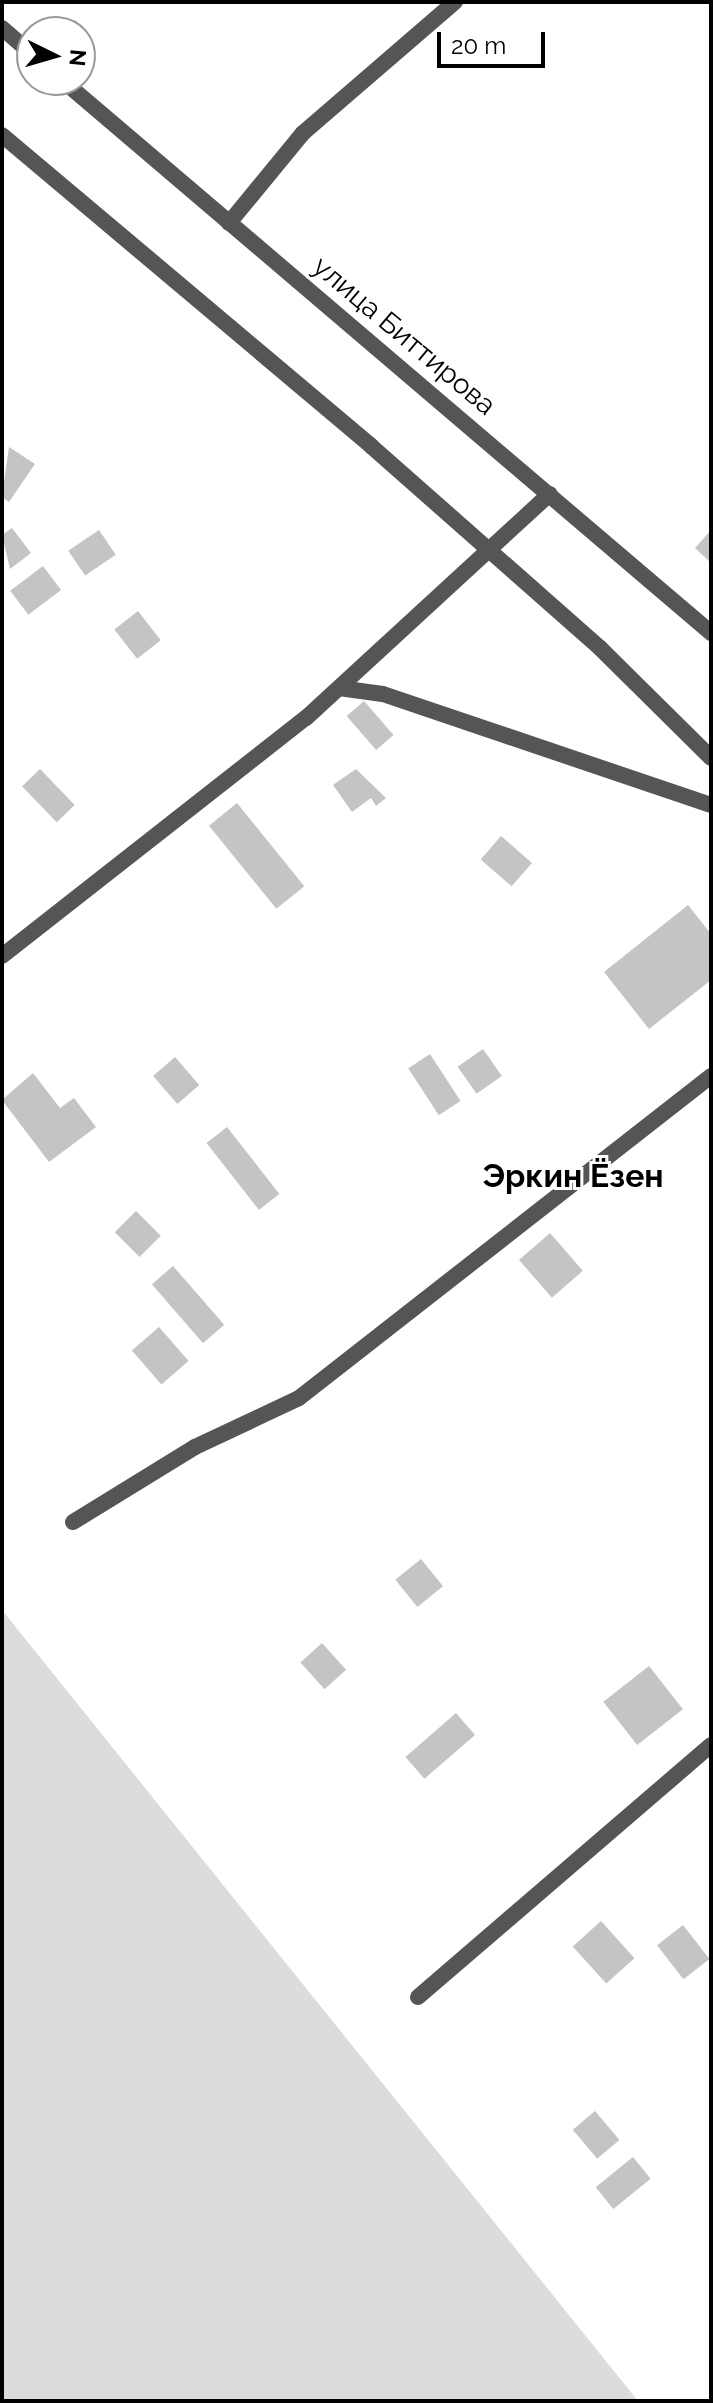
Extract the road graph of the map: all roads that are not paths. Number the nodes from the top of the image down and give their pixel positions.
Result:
1 (455, 2) edge
2 (81, 96) edge
3 (2, 135) edge
4 (229, 223) junction
5 (550, 494) junction
6 (487, 549) junction
7 (711, 633) edge
8 (339, 688) junction
9 (711, 758) edge
10 (711, 805) edge
11 (2, 956) edge
12 (711, 1076) edge
13 (73, 1522) dead end
14 (711, 1745) edge
15 (418, 1997) dead end

1 - 4 street
2 - 4 street, улица Биттирова
3 - 6 street
4 - 5 street, улица Биттирова
5 - 6 street
5 - 7 street, улица Биттирова
6 - 8 street
6 - 9 street
8 - 10 street
8 - 11 street
12 - 13 street
14 - 15 street

